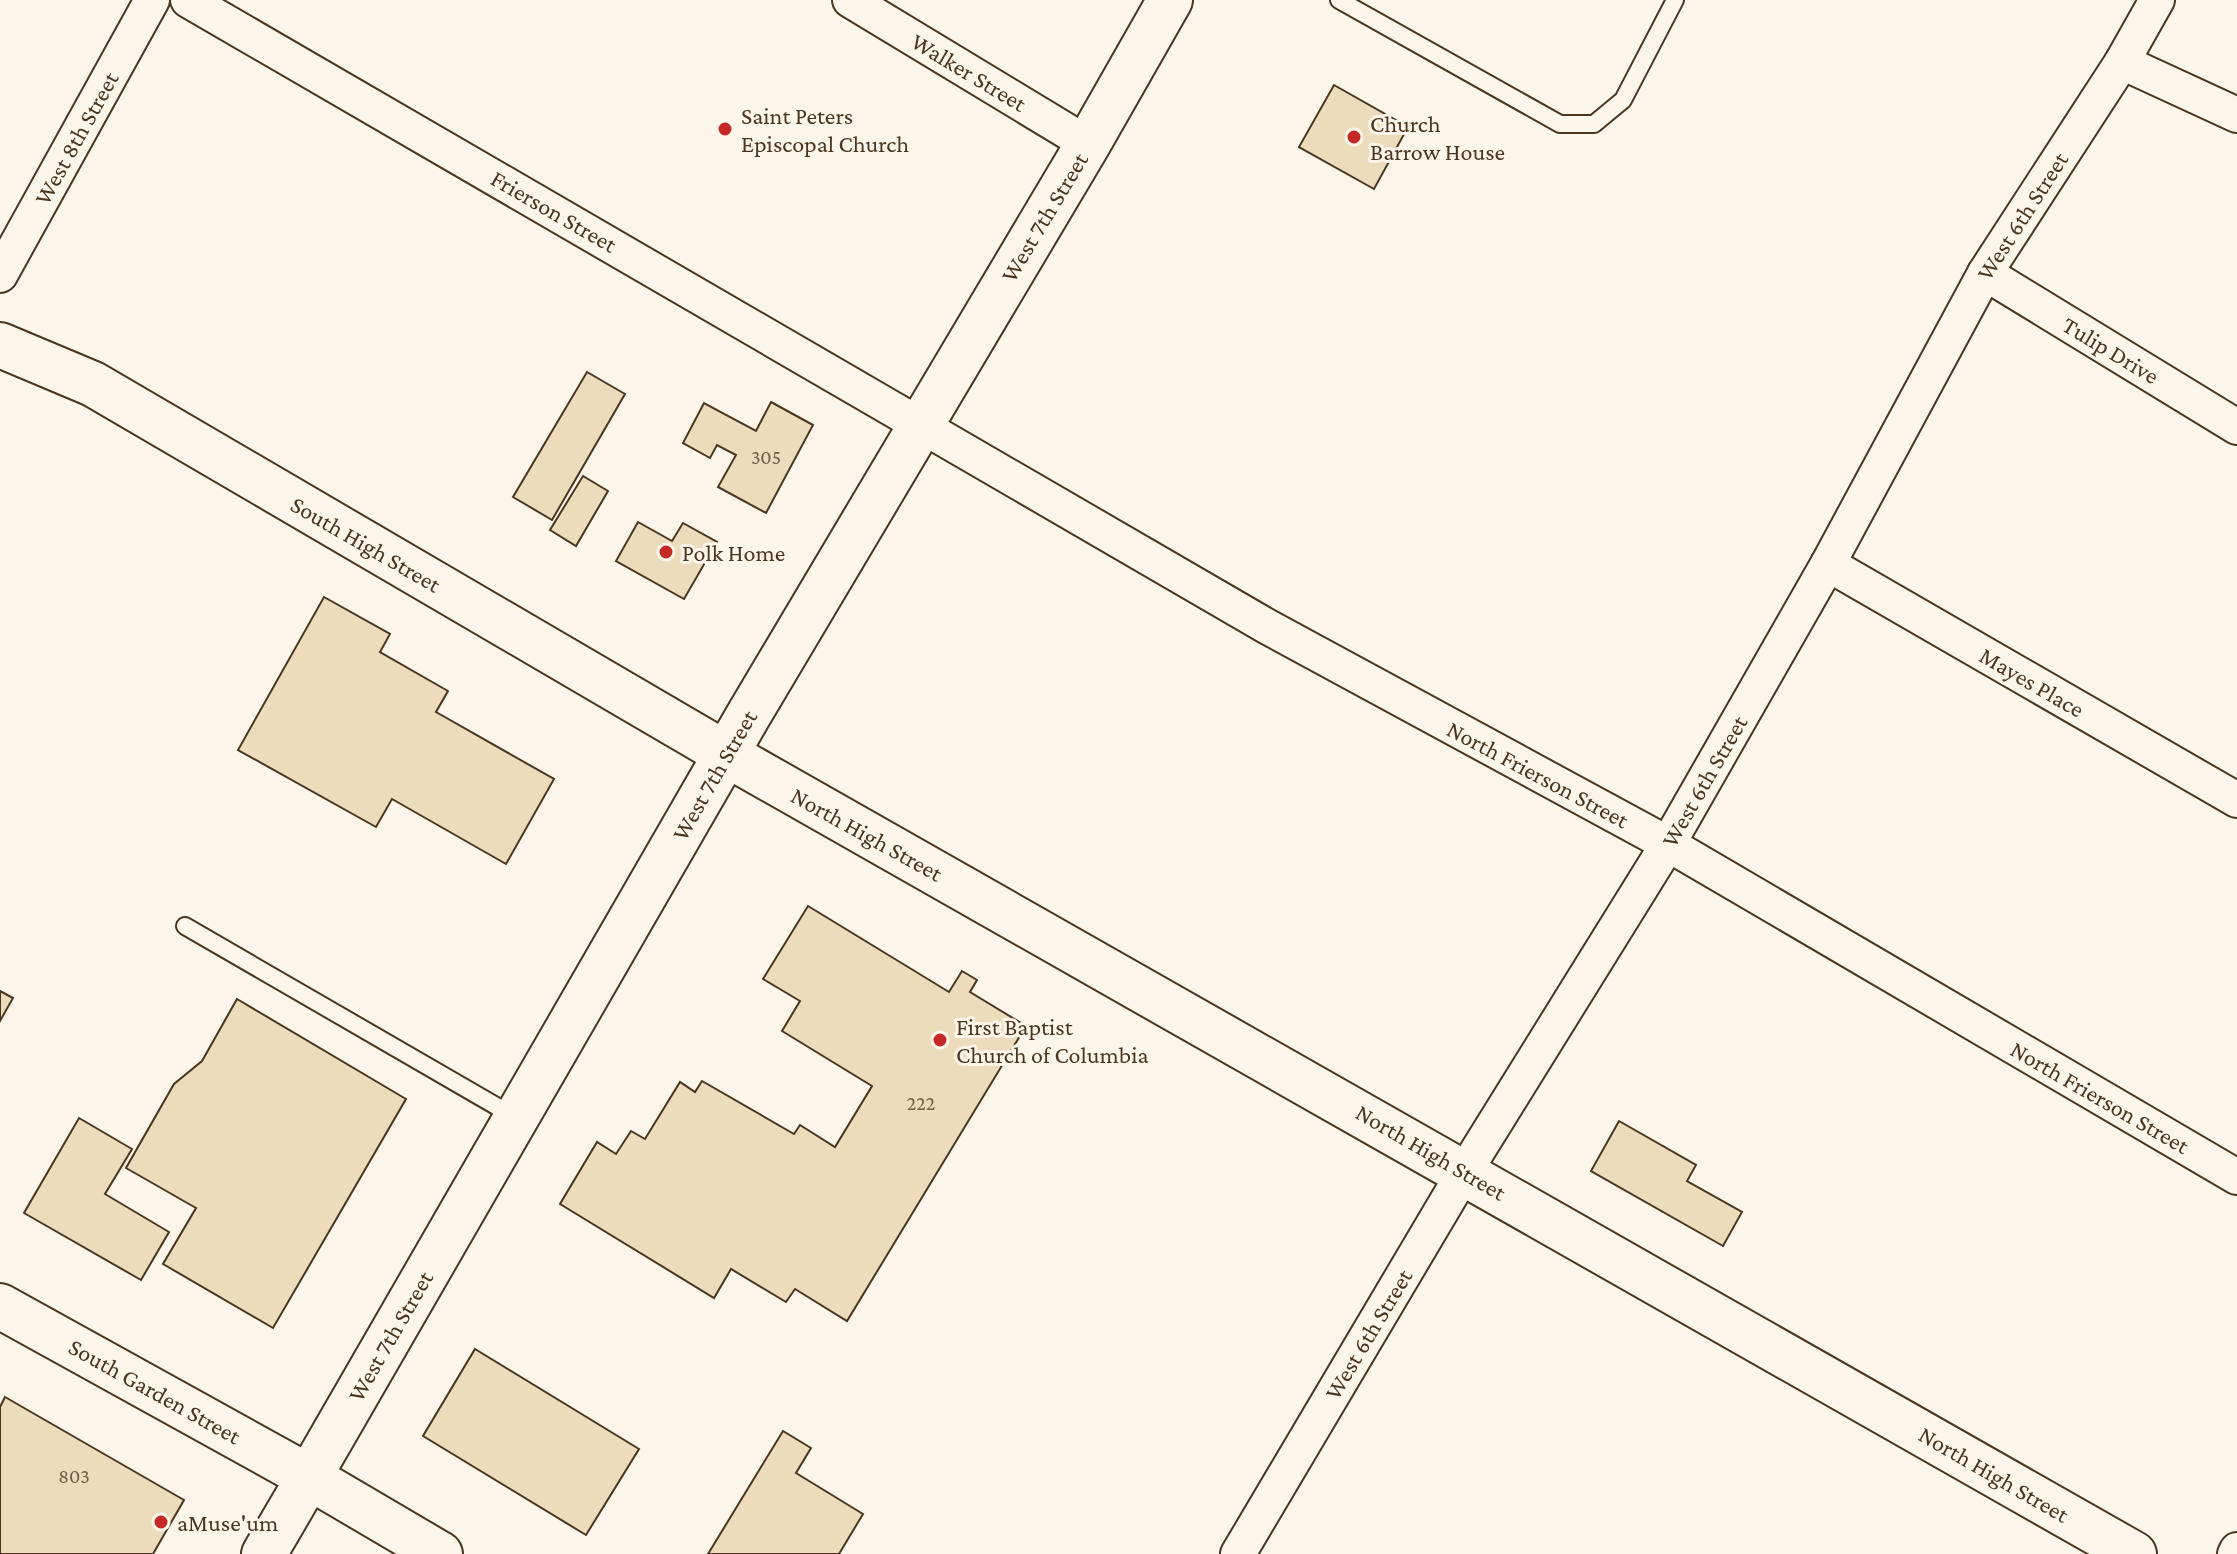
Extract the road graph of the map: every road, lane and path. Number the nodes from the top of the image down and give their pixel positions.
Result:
1 (152, 0) edge
2 (188, 0) edge
3 (850, 0) edge
4 (1170, 0) edge
5 (1339, 0) edge
6 (1675, 0) edge
7 (2157, 0) edge
8 (2122, 62) junction
9 (2237, 115) edge
10 (1088, 144) junction
11 (1985, 273) junction
12 (0, 275) edge
13 (0, 345) edge
14 (920, 422) junction
15 (2237, 427) edge
16 (1828, 564) junction
17 (726, 754) junction
18 (2237, 800) edge
19 (1668, 844) junction
20 (185, 926) dead end
21 (517, 1118) junction
22 (1465, 1171) junction
23 (2237, 1177) edge
24 (0, 1306) edge
25 (309, 1477) junction
26 (264, 1554) edge
27 (440, 1554) edge
28 (1238, 1554) edge
29 (2134, 1554) edge

1 - 12 street, West 8th Street
2 - 14 street, Frierson Street
3 - 10 street, Walker Street
4 - 10 street, West 7th Street
5 - 6 lane
7 - 8 street, West 6th Street
8 - 9 street
8 - 11 street, West 6th Street
10 - 14 street, West 7th Street
11 - 15 street, Tulip Drive
11 - 16 street, West 6th Street
13 - 17 street, South High Street
14 - 17 street, West 7th Street
14 - 19 street, North Frierson Street
16 - 18 street, Mayes Place
16 - 19 street, West 6th Street
17 - 21 street, West 7th Street
17 - 22 street, North High Street
19 - 22 street, West 6th Street
19 - 23 street, North Frierson Street
20 - 21 lane
21 - 25 street, West 7th Street
22 - 28 street, West 6th Street
22 - 29 street, North High Street
24 - 25 street, South Garden Street
25 - 26 street, West 7th Street
25 - 27 street, South Garden Street

